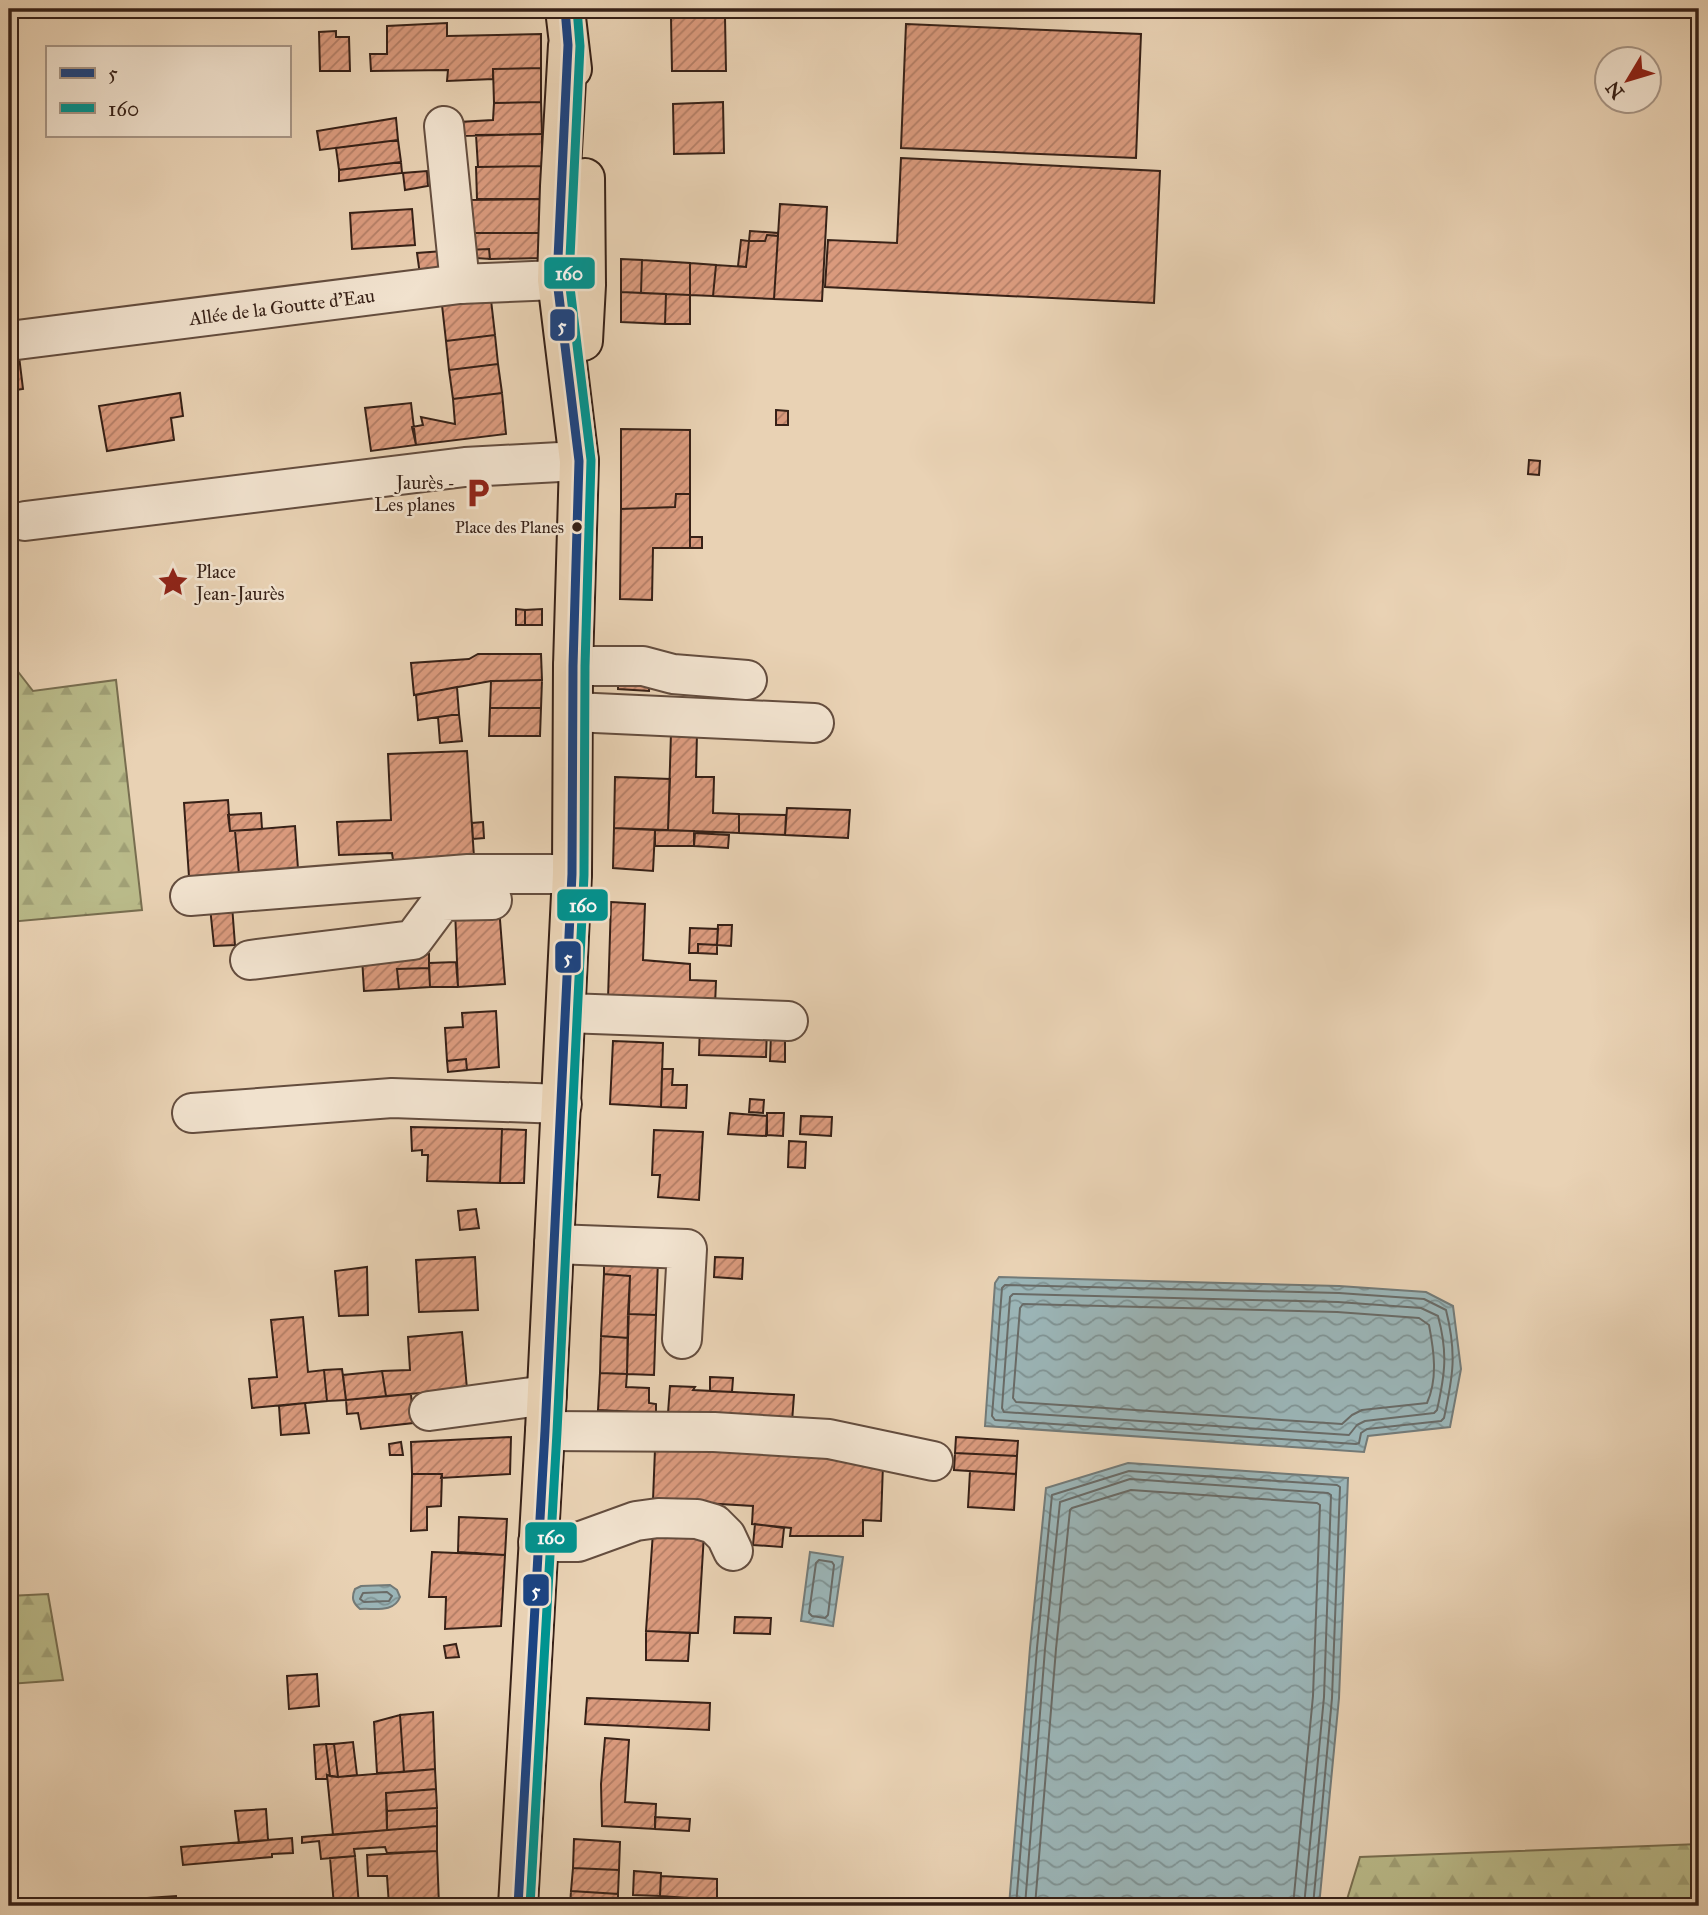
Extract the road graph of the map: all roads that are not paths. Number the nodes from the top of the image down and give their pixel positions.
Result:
1 (567, 27) edge
2 (444, 126) dead end
3 (557, 280) junction
4 (460, 284) junction
5 (9, 341) edge
6 (578, 448) junction
7 (25, 521) dead end
8 (573, 666) junction
9 (747, 680) dead end
10 (573, 712) junction
11 (814, 723) dead end
12 (571, 886) junction
13 (190, 895) dead end
14 (250, 960) dead end
15 (566, 1013) junction
16 (788, 1021) dead end
17 (562, 1104) junction
18 (192, 1113) dead end
19 (554, 1244) junction
20 (682, 1339) dead end
21 (429, 1411) dead end
22 (546, 1413) junction
23 (933, 1461) dead end
24 (538, 1542) junction
25 (733, 1551) dead end
26 (518, 1906) edge

1 - 3 main road
1 - 6 main road
2 - 4 street
3 - 4 street, Allée de la Goutte d'Eau
3 - 6 main road
4 - 5 street, Allée de la Goutte d'Eau
6 - 7 street
6 - 8 main road
8 - 9 street
8 - 10 main road
10 - 11 street
10 - 12 main road
12 - 13 street
12 - 14 street
12 - 15 main road
15 - 16 street
15 - 17 main road
17 - 18 street
17 - 19 main road
19 - 20 street
19 - 22 main road
21 - 22 street
22 - 23 street
22 - 24 main road
24 - 25 street
24 - 26 main road

